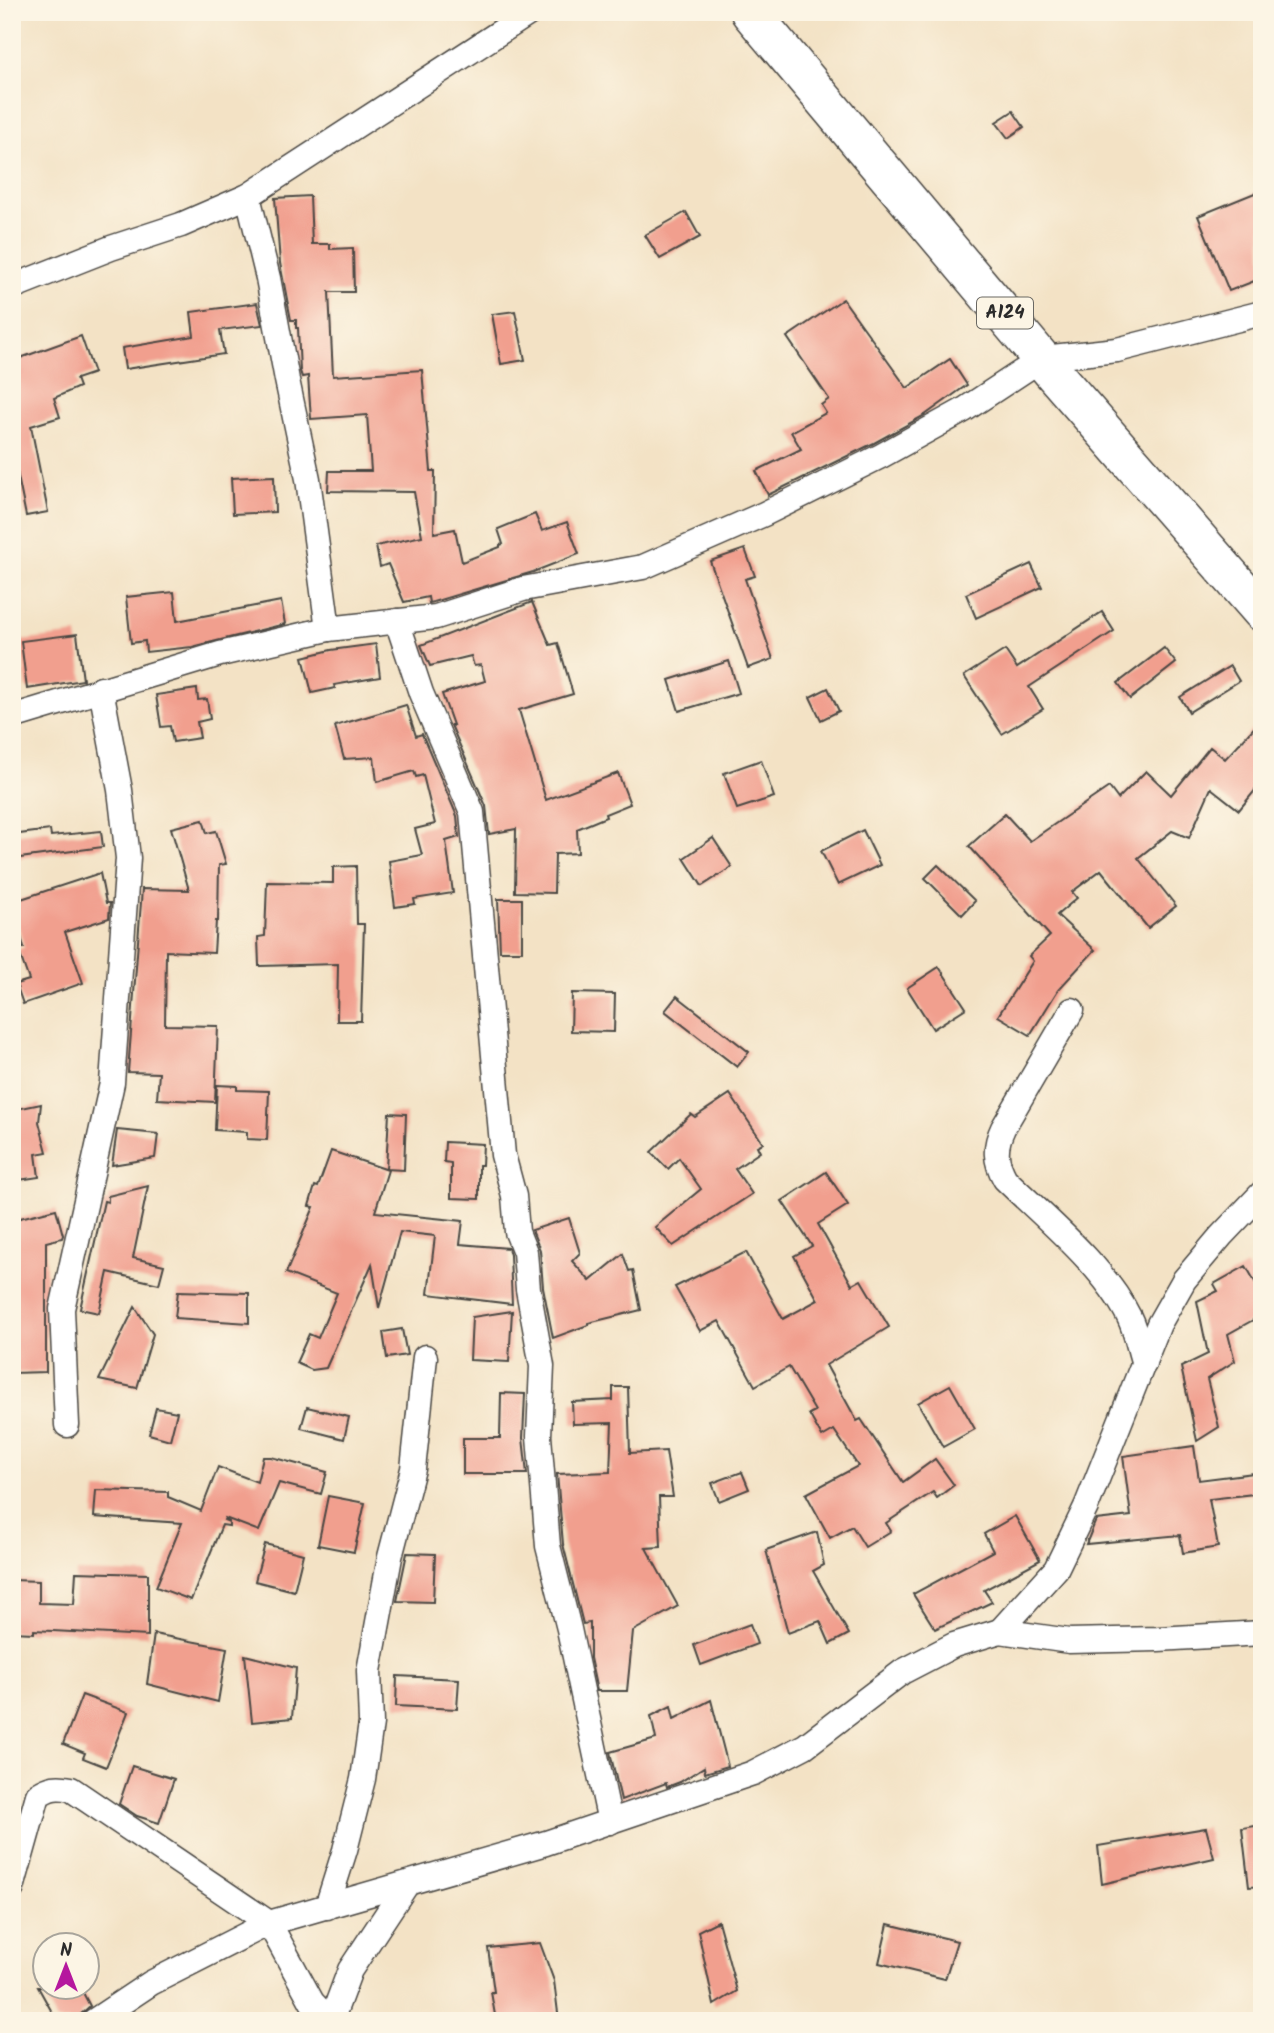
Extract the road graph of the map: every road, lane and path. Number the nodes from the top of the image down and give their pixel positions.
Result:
1 (531, 12) edge
2 (750, 12) edge
3 (248, 196) junction
4 (12, 287) edge
5 (1262, 313) edge
6 (1043, 358) junction
7 (1262, 612) edge
8 (397, 621) junction
9 (328, 629) junction
10 (101, 689) junction
11 (12, 717) edge
12 (1072, 1010) dead end
13 (1262, 1193) edge
14 (425, 1357) dead end
15 (1144, 1364) junction
16 (67, 1425) dead end
17 (1000, 1631) junction
18 (1262, 1633) edge
19 (610, 1822) junction
20 (407, 1885) junction
21 (12, 1888) edge
22 (327, 1907) junction
23 (269, 1923) junction
24 (94, 2021) edge
25 (331, 2021) edge

1 - 3 street
2 - 6 highway, A124
3 - 4 street
3 - 9 street
5 - 6 street
6 - 7 highway, A124
6 - 8 street
8 - 9 street
8 - 19 street
9 - 10 street
10 - 11 street
10 - 16 street
12 - 15 street
13 - 15 street
14 - 22 street
15 - 17 street
17 - 18 street
17 - 19 street
19 - 20 street
20 - 22 street
20 - 25 street
21 - 23 street
22 - 23 street
23 - 24 street
23 - 25 street

